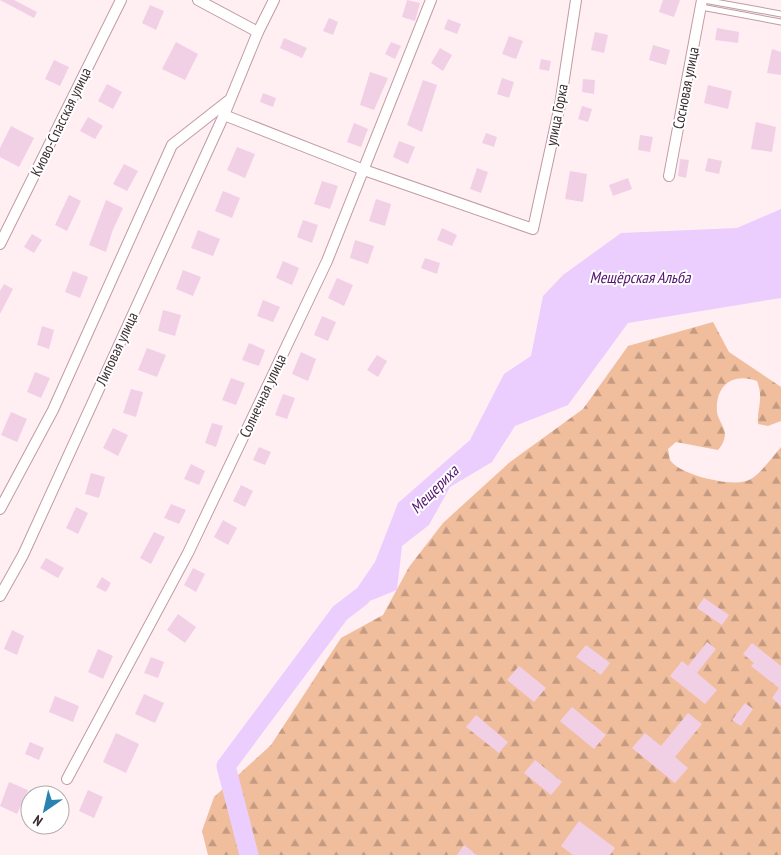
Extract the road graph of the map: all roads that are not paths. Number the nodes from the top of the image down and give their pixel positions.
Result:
1 (121, 0) edge
2 (198, 0) edge
3 (274, 0) edge
4 (431, 0) edge
5 (576, 0) edge
6 (702, 2) edge
7 (781, 14) edge
8 (781, 22) edge
9 (258, 32) junction
10 (228, 100) junction
11 (224, 115) junction
12 (364, 170) junction
13 (669, 176) dead end
14 (0, 244) edge
15 (0, 509) edge
16 (0, 596) edge
17 (67, 779) dead end

1 - 14 street, Киово-Спасская улица
2 - 9 street
3 - 9 street, Липовая улица
4 - 12 street, Солнечная улица
5 - 12 street, улица Горка
6 - 7 lane
6 - 8 lane
6 - 13 street, Сосновая улица
9 - 10 street, Липовая улица
10 - 11 street, Липовая улица
10 - 15 street
11 - 12 street
11 - 16 street, Липовая улица
12 - 17 street, Солнечная улица

